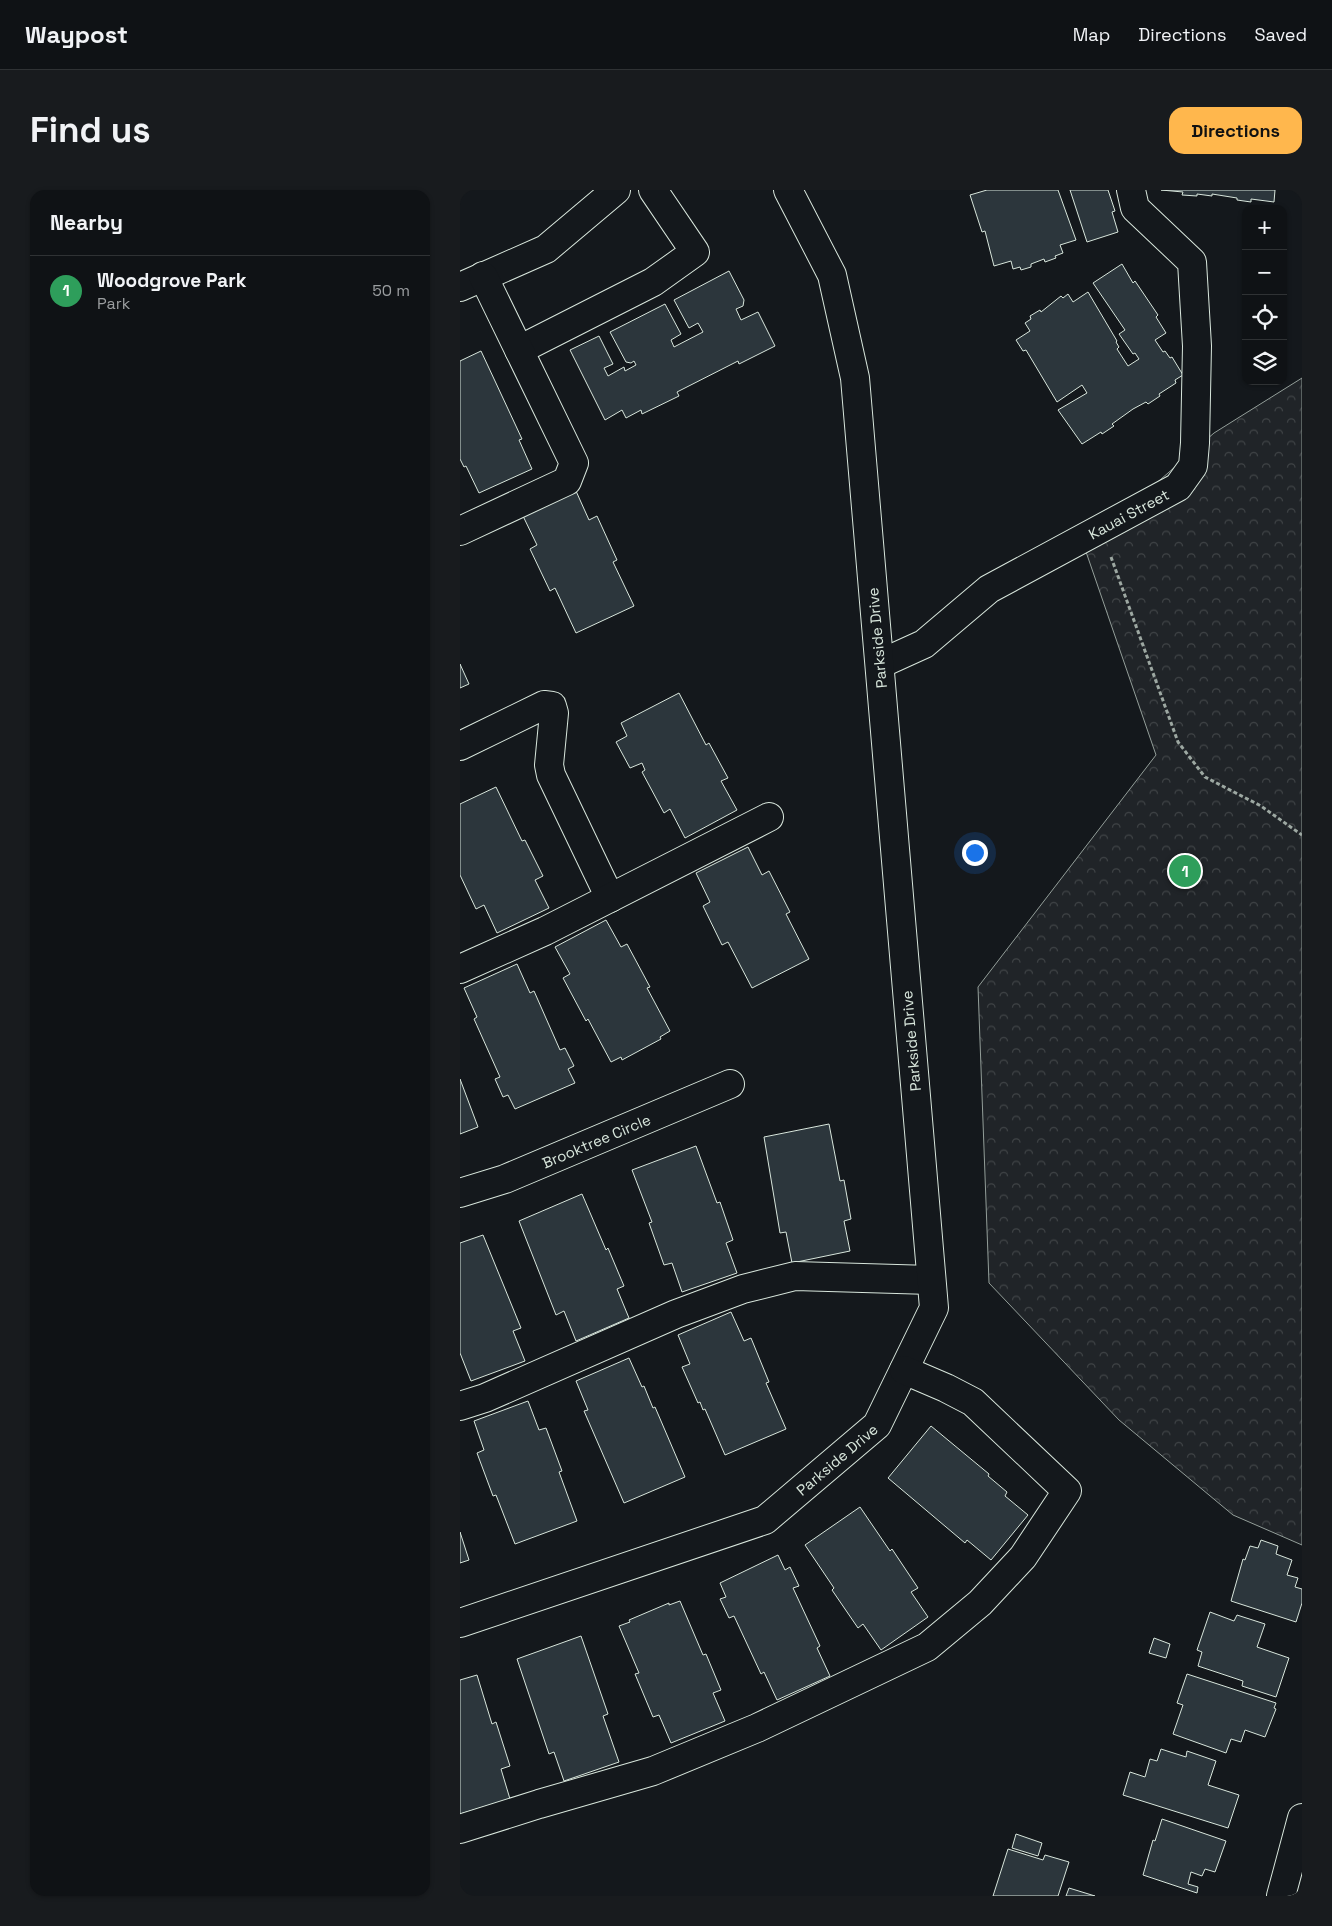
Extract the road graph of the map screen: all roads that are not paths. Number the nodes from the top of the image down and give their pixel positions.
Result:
1 (616, 190) edge
2 (653, 190) edge
3 (788, 190) edge
4 (1131, 190) edge
5 (471, 282) edge
6 (519, 350) junction
7 (460, 532) edge
8 (880, 664) junction
9 (460, 746) edge
10 (769, 816) dead end
11 (610, 898) junction
12 (460, 969) edge
13 (730, 1084) dead end
14 (460, 1193) edge
15 (931, 1280) junction
16 (904, 1370) junction
17 (460, 1406) edge
18 (460, 1623) edge
19 (1302, 1818) edge
20 (460, 1829) edge
21 (1281, 1896) edge

1 - 5 street
2 - 6 street
3 - 8 street, Parkside Drive
4 - 8 street, Kauai Street
5 - 6 street
6 - 7 street
8 - 15 street, Parkside Drive
9 - 11 street
10 - 11 street
11 - 12 street
13 - 14 street, Brooktree Circle
15 - 16 street, Parkside Drive
15 - 17 street
16 - 18 street, Parkside Drive
16 - 20 street
19 - 21 street

